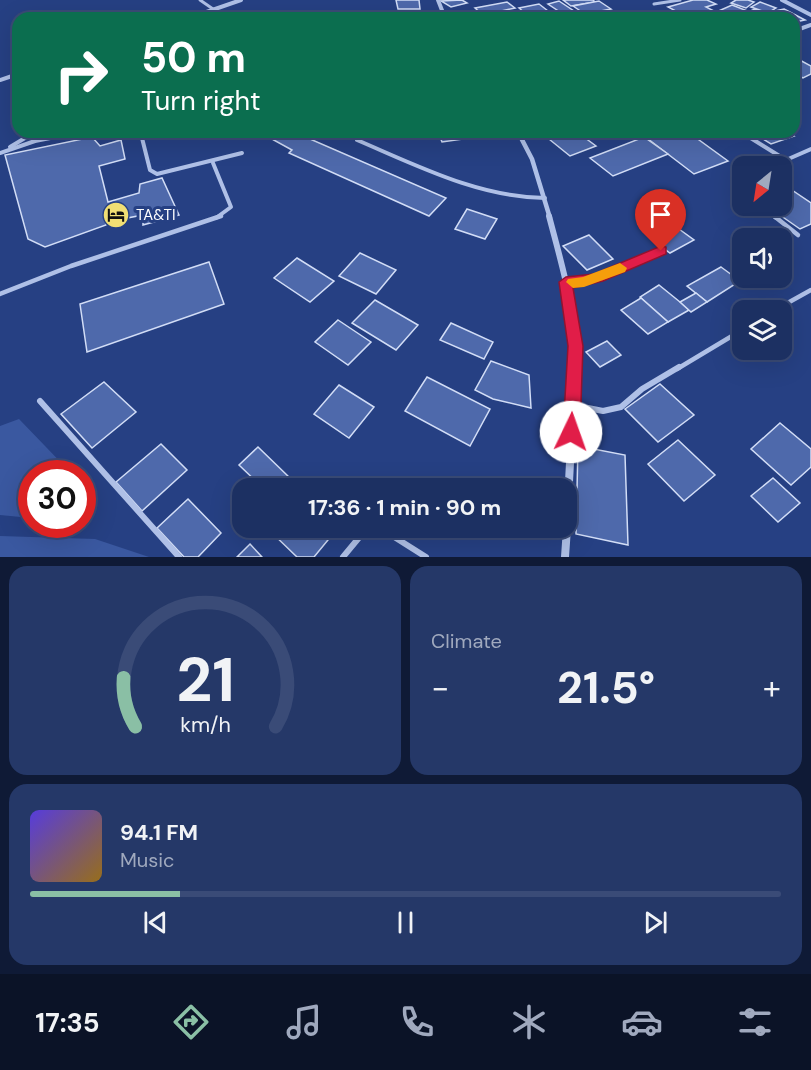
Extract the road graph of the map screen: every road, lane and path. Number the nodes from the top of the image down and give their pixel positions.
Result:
1 (200, 0) edge
2 (240, 0) edge
3 (680, 0) edge
4 (782, 0) edge
5 (654, 4) dead end
6 (213, 9) junction
7 (205, 12) edge
8 (811, 15) edge
9 (25, 138) edge
10 (50, 138) edge
11 (142, 138) edge
12 (521, 138) edge
13 (751, 138) edge
14 (357, 140) dead end
15 (811, 149) edge
16 (1, 152) edge
17 (242, 153) dead end
18 (780, 156) edge
19 (792, 157) edge
20 (213, 163) junction
21 (544, 198) junction
22 (774, 216) edge
23 (798, 235) dead end
24 (661, 251) dead end
25 (566, 282) junction
26 (811, 290) edge
27 (0, 294) edge
28 (792, 301) edge
29 (732, 336) edge
30 (40, 401) dead end
31 (573, 405) junction
32 (569, 478) edge
33 (358, 538) edge
34 (396, 538) edge
35 (566, 538) edge
36 (179, 557) edge
37 (343, 557) edge
38 (426, 557) edge
39 (565, 557) edge

1 - 6 lane
2 - 6 street
3 - 5 lane
4 - 8 street
6 - 7 street
9 - 16 lane
10 - 16 lane
11 - 20 lane
12 - 21 street
13 - 18 lane
14 - 21 lane
15 - 19 lane
17 - 20 lane
20 - 27 lane
21 - 25 street
22 - 23 lane
24 - 25 lane
25 - 31 street
26 - 28 lane
29 - 31 lane
30 - 36 lane
31 - 32 street
33 - 37 lane
34 - 38 lane
35 - 39 street

